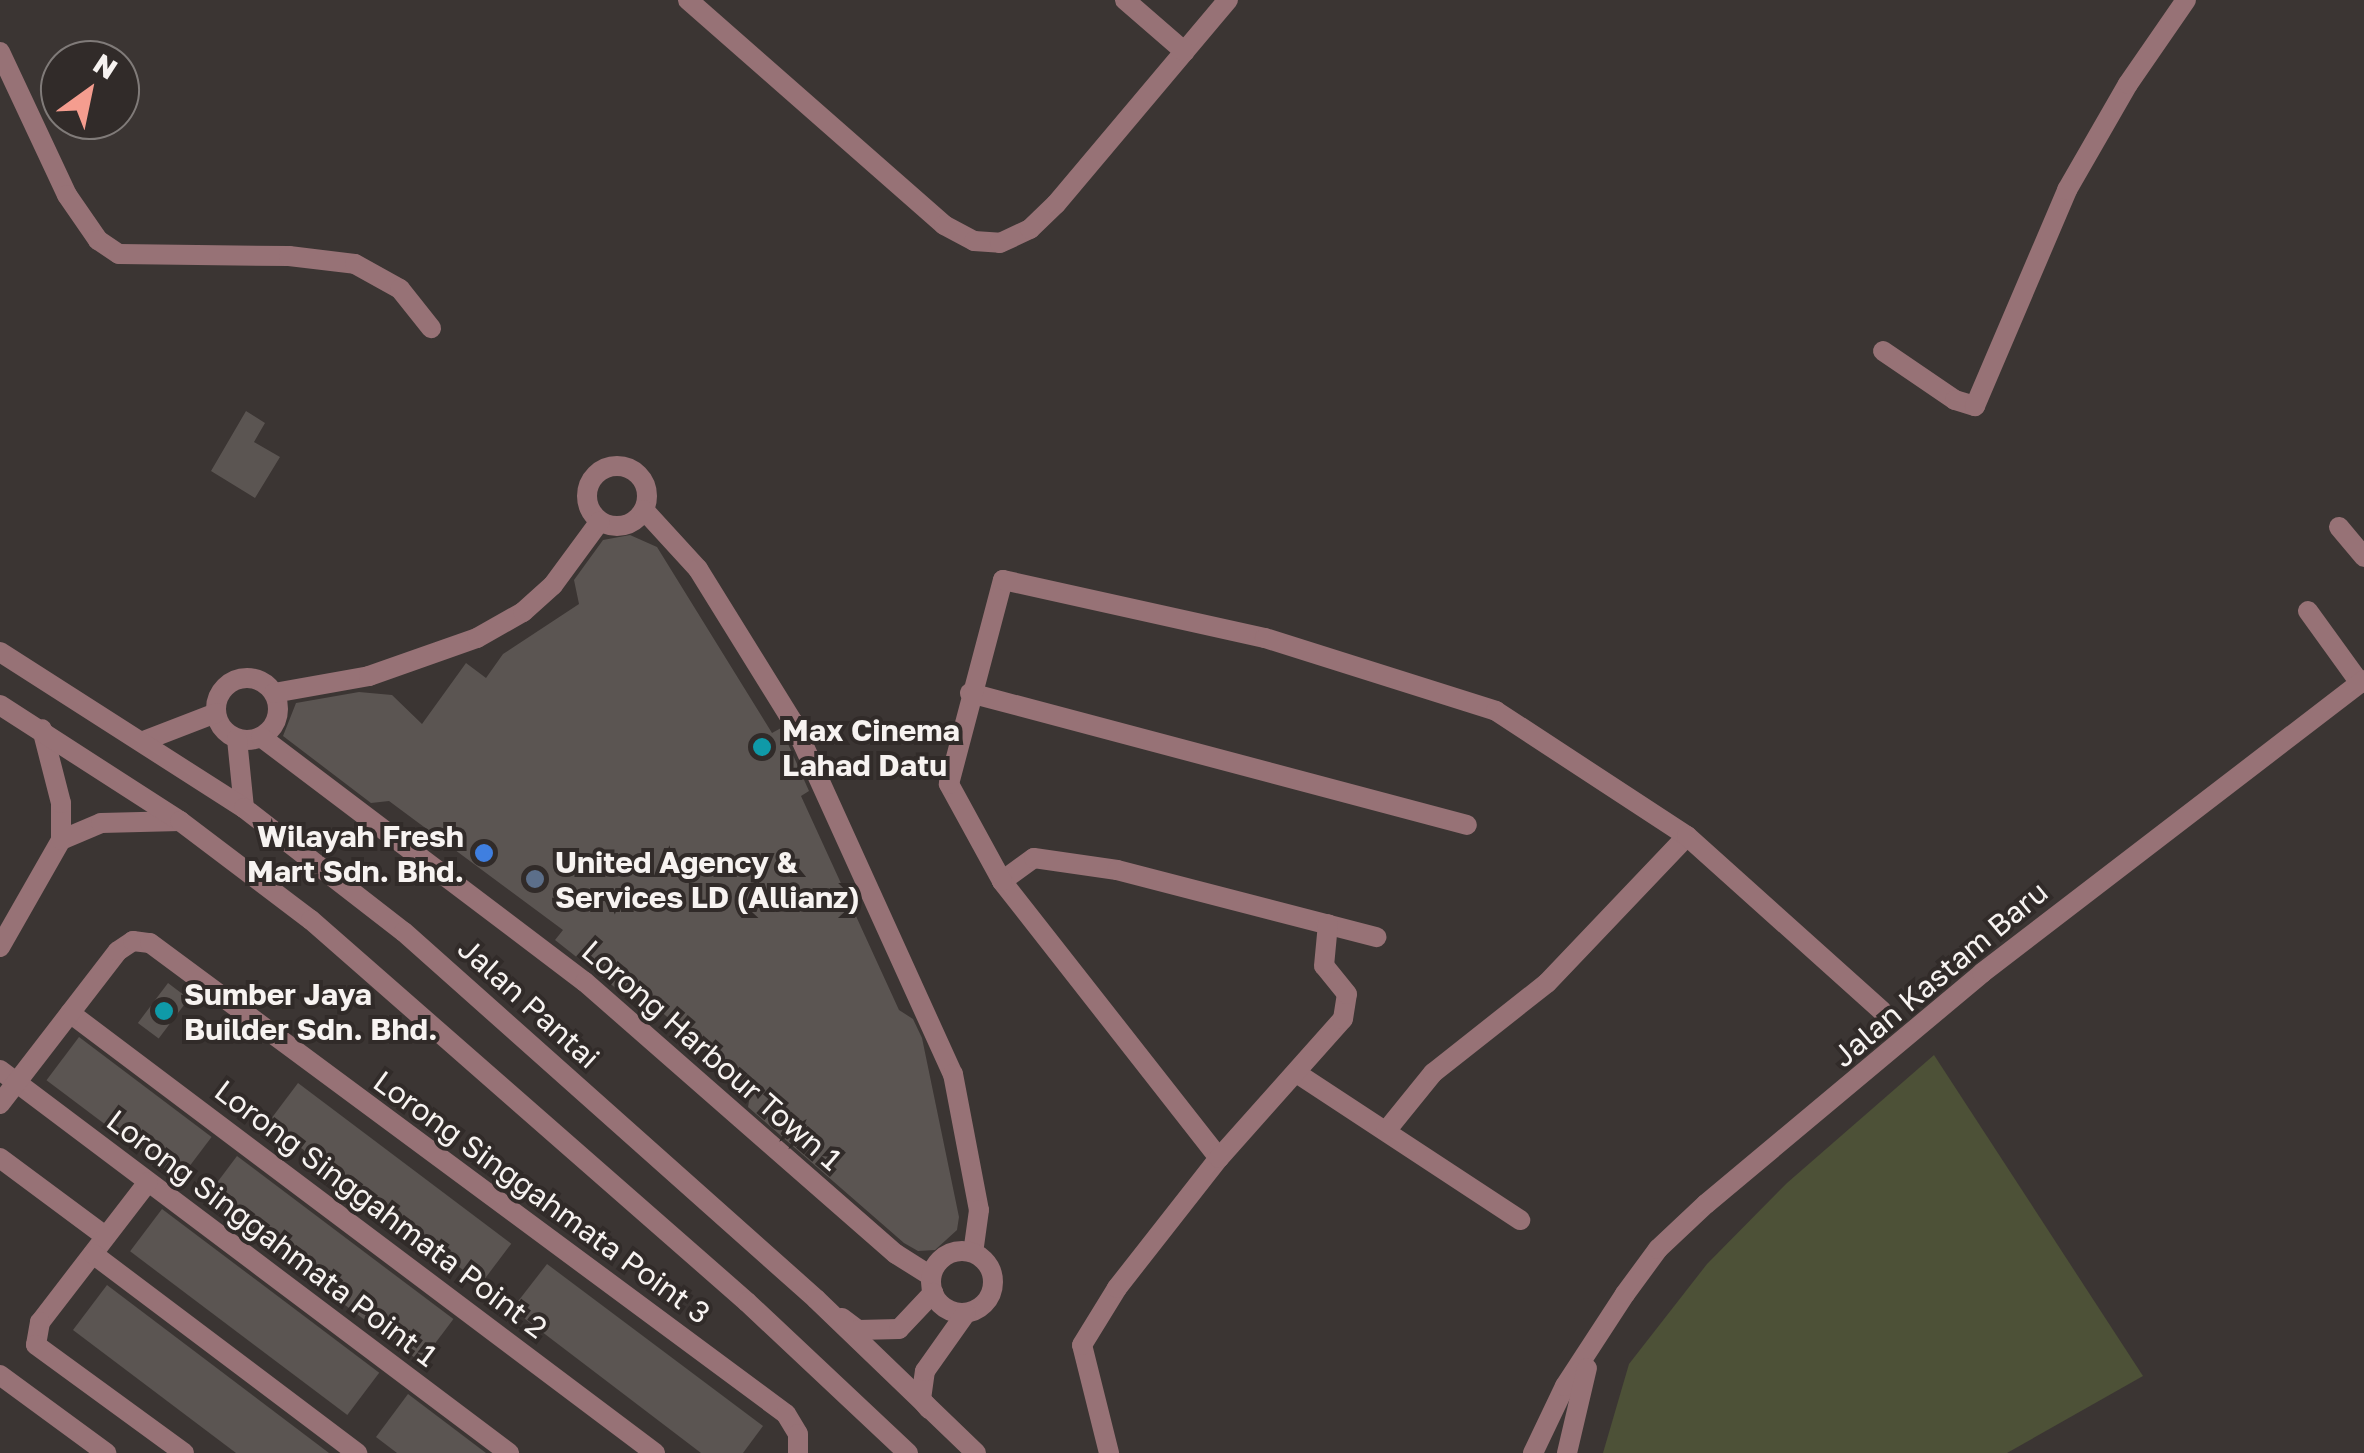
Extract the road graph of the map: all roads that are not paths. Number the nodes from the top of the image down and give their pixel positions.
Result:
1 (688, 0) edge
2 (1125, 0) edge
3 (1228, 0) edge
4 (2186, 0) edge
5 (0, 52) edge
6 (1184, 52) junction
7 (431, 328) dead end
8 (1883, 351) dead end
9 (644, 510) junction
10 (600, 521) junction
11 (2338, 528) dead end
12 (2364, 558) edge
13 (2308, 611) dead end
14 (0, 652) edge
15 (2362, 681) edge
16 (274, 693) junction
17 (970, 693) junction
18 (0, 705) edge
19 (216, 713) junction
20 (42, 729) junction
21 (261, 737) junction
22 (238, 739) junction
23 (146, 740) junction
24 (244, 808) junction
25 (180, 821) junction
26 (1467, 825) dead end
27 (1688, 836) junction
28 (61, 840) junction
29 (1002, 882) junction
30 (1328, 924) junction
31 (1377, 937) dead end
32 (0, 947) edge
33 (1882, 1011) dead end
34 (70, 1013) junction
35 (1298, 1074) junction
36 (8, 1077) edge
37 (0, 1104) edge
38 (1386, 1131) junction
39 (0, 1158) edge
40 (1219, 1158) junction
41 (148, 1182) junction
42 (1520, 1220) dead end
43 (99, 1245) junction
44 (973, 1253) junction
45 (932, 1285) junction
46 (816, 1299) junction
47 (966, 1312) junction
48 (1592, 1352) junction
49 (0, 1375) edge
50 (942, 1423) junction
51 (106, 1453) edge
52 (184, 1453) edge
53 (357, 1453) edge
54 (509, 1453) edge
55 (655, 1453) edge
56 (798, 1453) edge
57 (908, 1453) edge
58 (976, 1453) edge
59 (1109, 1453) edge
60 (1533, 1453) edge
61 (1567, 1453) edge

1 - 6 street
2 - 6 street
3 - 6 street
4 - 8 street
5 - 7 street
9 - 10 street
9 - 10 street
9 - 44 street
10 - 16 street
11 - 12 street
13 - 15 street
14 - 23 street, Jalan Pantai
15 - 48 street, Jalan Kastam Baru
16 - 19 street
16 - 21 street
17 - 26 street
17 - 27 street
17 - 29 street
18 - 20 street
19 - 22 street
19 - 23 street
20 - 25 street
20 - 28 street
21 - 22 street
21 - 45 street, Lorong Harbour Town 1
22 - 24 street
23 - 24 street, Jalan Pantai
24 - 46 street, Jalan Pantai
25 - 28 street
25 - 57 street
27 - 33 street
27 - 38 street
28 - 32 street
29 - 30 street
29 - 40 street
30 - 31 street
30 - 35 street
34 - 36 street, Lorong Singgahmata Point 3
34 - 55 street, Lorong Singgahmata Point 2
34 - 56 street, Lorong Singgahmata Point 3
35 - 38 street
35 - 40 street
36 - 37 street, Lorong Singgahmata Point 3
36 - 41 street, Lorong Singgahmata Point 1
38 - 42 street
39 - 43 street
40 - 59 street
41 - 43 street
41 - 54 street, Lorong Singgahmata Point 1
43 - 52 street
43 - 53 street
44 - 45 street
44 - 47 street
45 - 46 street
45 - 47 street
46 - 50 street, Jalan Pantai
47 - 50 street
48 - 60 street, Jalan Kastam Baru
48 - 61 street, Jalan Kastam Baru
49 - 51 street
50 - 58 street, Jalan Pantai

